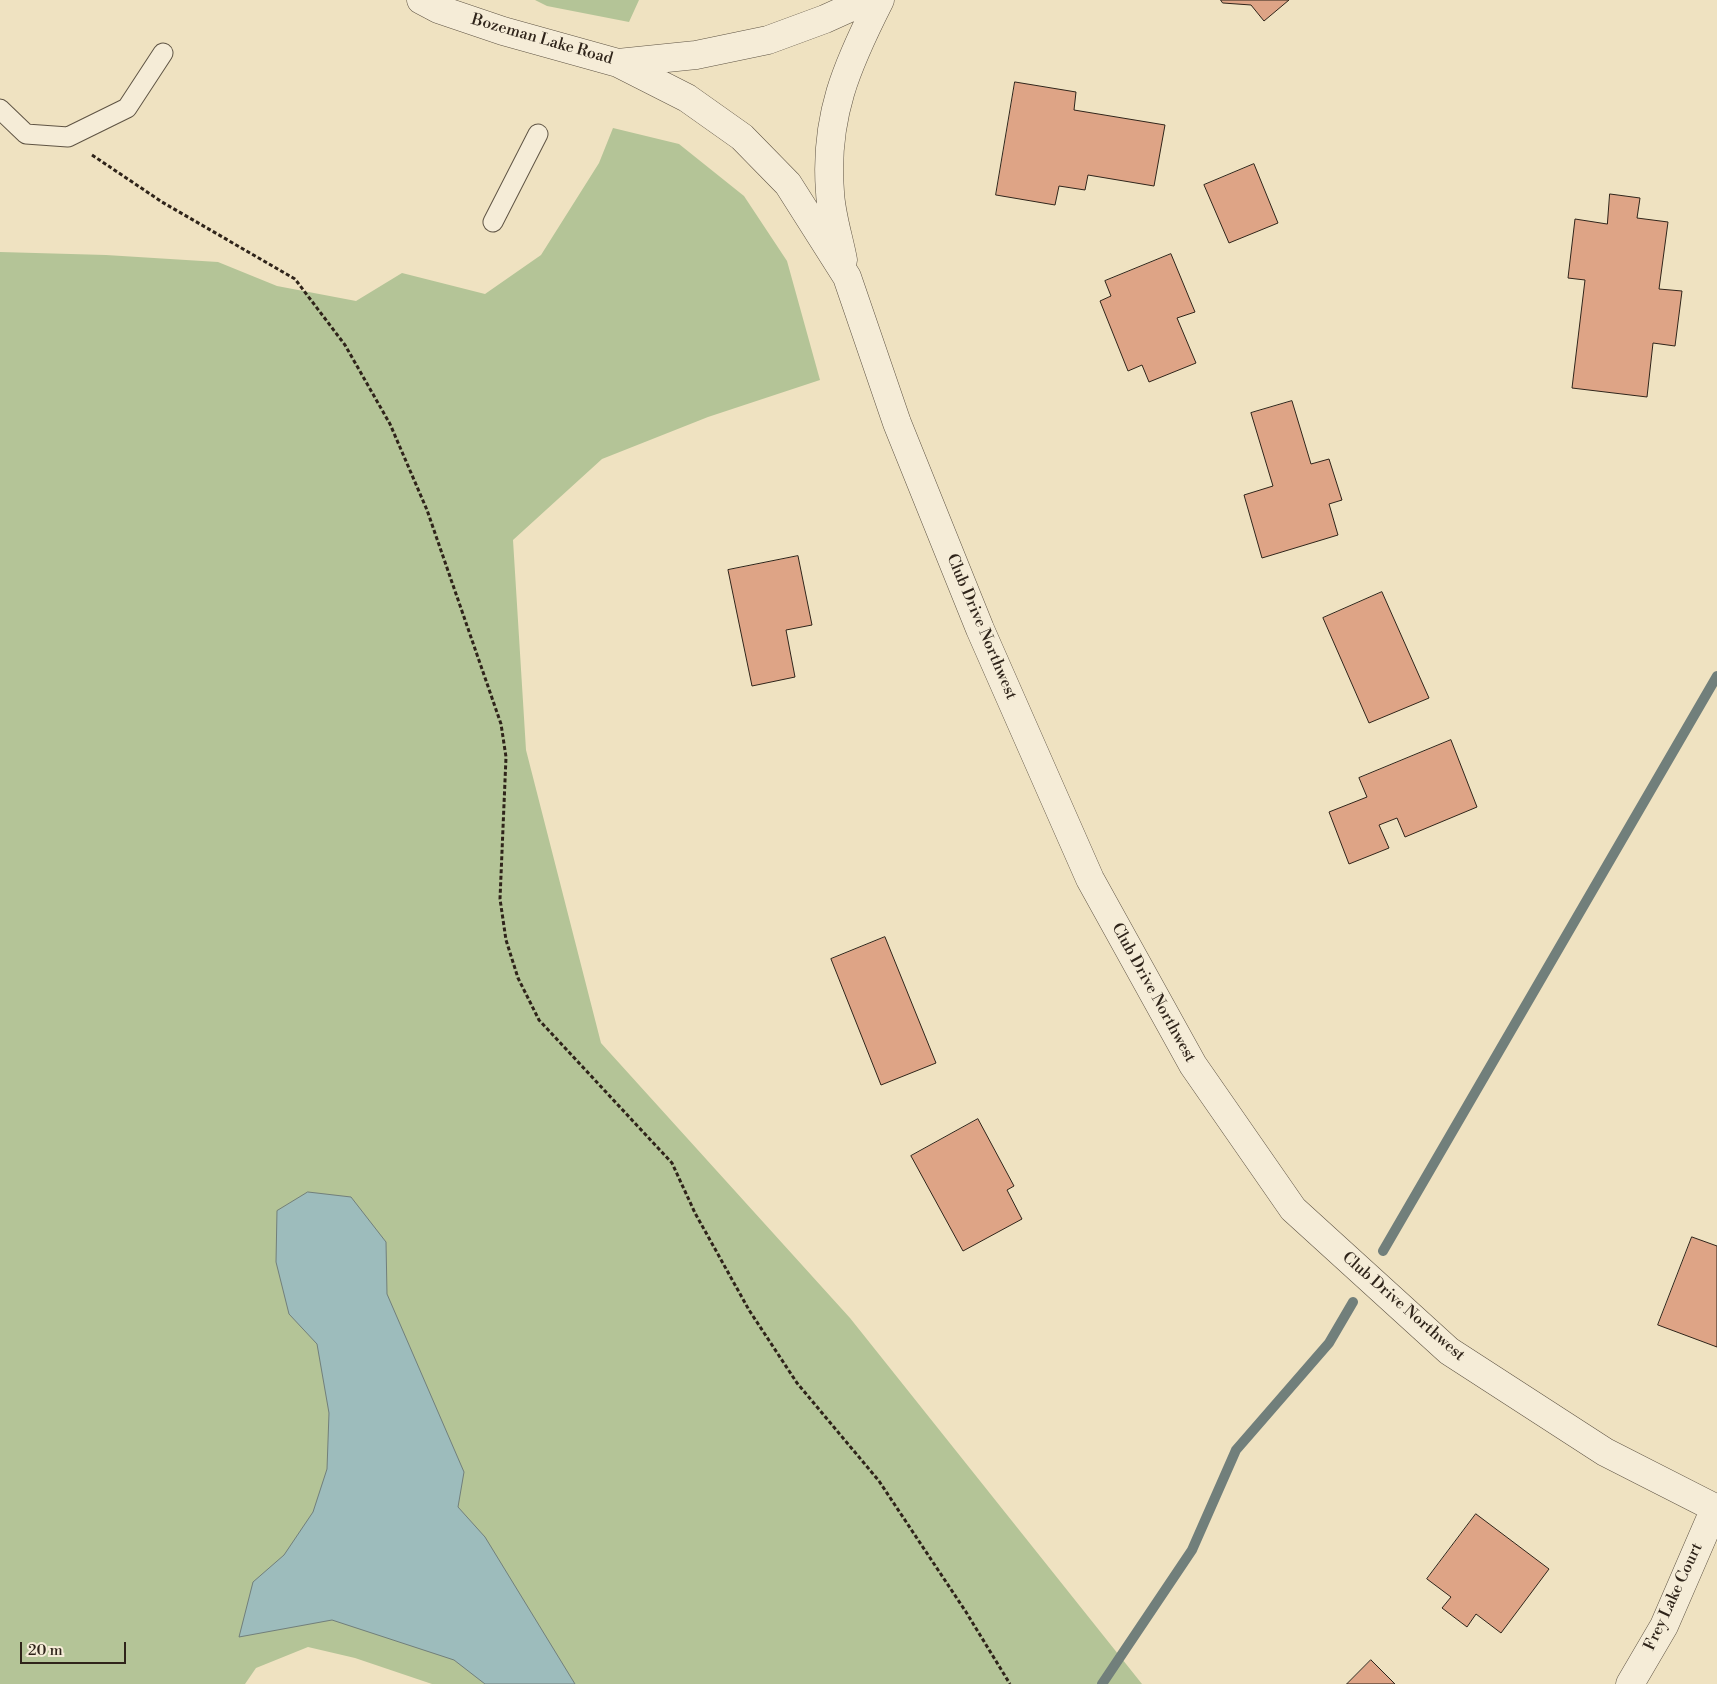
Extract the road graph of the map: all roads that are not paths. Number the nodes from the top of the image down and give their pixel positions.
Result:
1 (421, 0) edge
2 (867, 0) edge
3 (880, 0) edge
4 (163, 52) dead end
5 (618, 62) junction
6 (0, 109) edge
7 (538, 134) dead end
8 (493, 222) dead end
9 (847, 277) junction
10 (1716, 1508) edge
11 (1630, 1684) edge

1 - 5 street, Bozeman Lake Road
2 - 5 street, Bozeman Lake Road
3 - 9 street, Club Drive Northwest
4 - 6 lane
5 - 9 street, Club Drive Northwest
7 - 8 lane
9 - 10 street, Club Drive Northwest
10 - 11 street, Frey Lake Court

